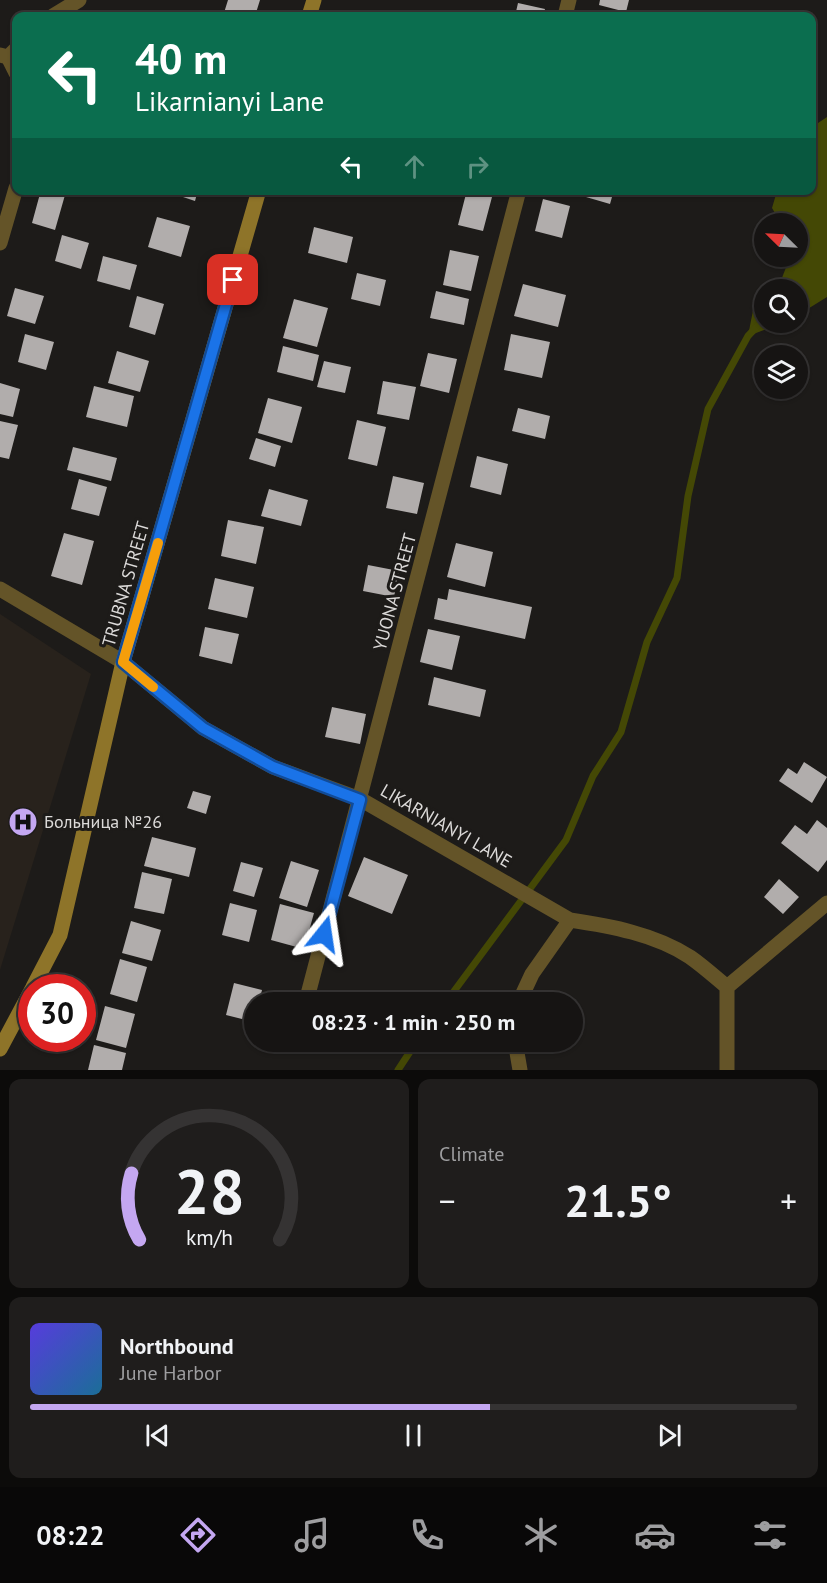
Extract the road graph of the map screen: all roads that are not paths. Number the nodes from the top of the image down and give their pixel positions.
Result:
1 (79, 0) edge
2 (60, 12) edge
3 (14, 195) edge
4 (258, 195) edge
5 (518, 195) edge
6 (0, 243) edge
7 (0, 589) edge
8 (123, 662) junction
9 (360, 800) junction
10 (827, 903) edge
11 (570, 920) junction
12 (40, 974) edge
13 (727, 987) junction
14 (309, 992) edge
15 (524, 992) edge
16 (18, 1015) edge
17 (0, 1049) edge
18 (517, 1052) edge
19 (520, 1070) edge
20 (727, 1070) edge

1 - 2 street
3 - 6 street
4 - 8 street, TRUBNA STREET
5 - 9 street, YUONA STREET
7 - 8 street, LIKARNIANYI LANE
8 - 9 street, LIKARNIANYI LANE
8 - 12 street, TRUBNA STREET
9 - 11 street, LIKARNIANYI LANE
9 - 14 street, YUONA STREET
10 - 13 street
11 - 13 street, LIKARNIANYI LANE
11 - 15 street
13 - 20 street
16 - 17 street, TRUBNA STREET
18 - 19 street

